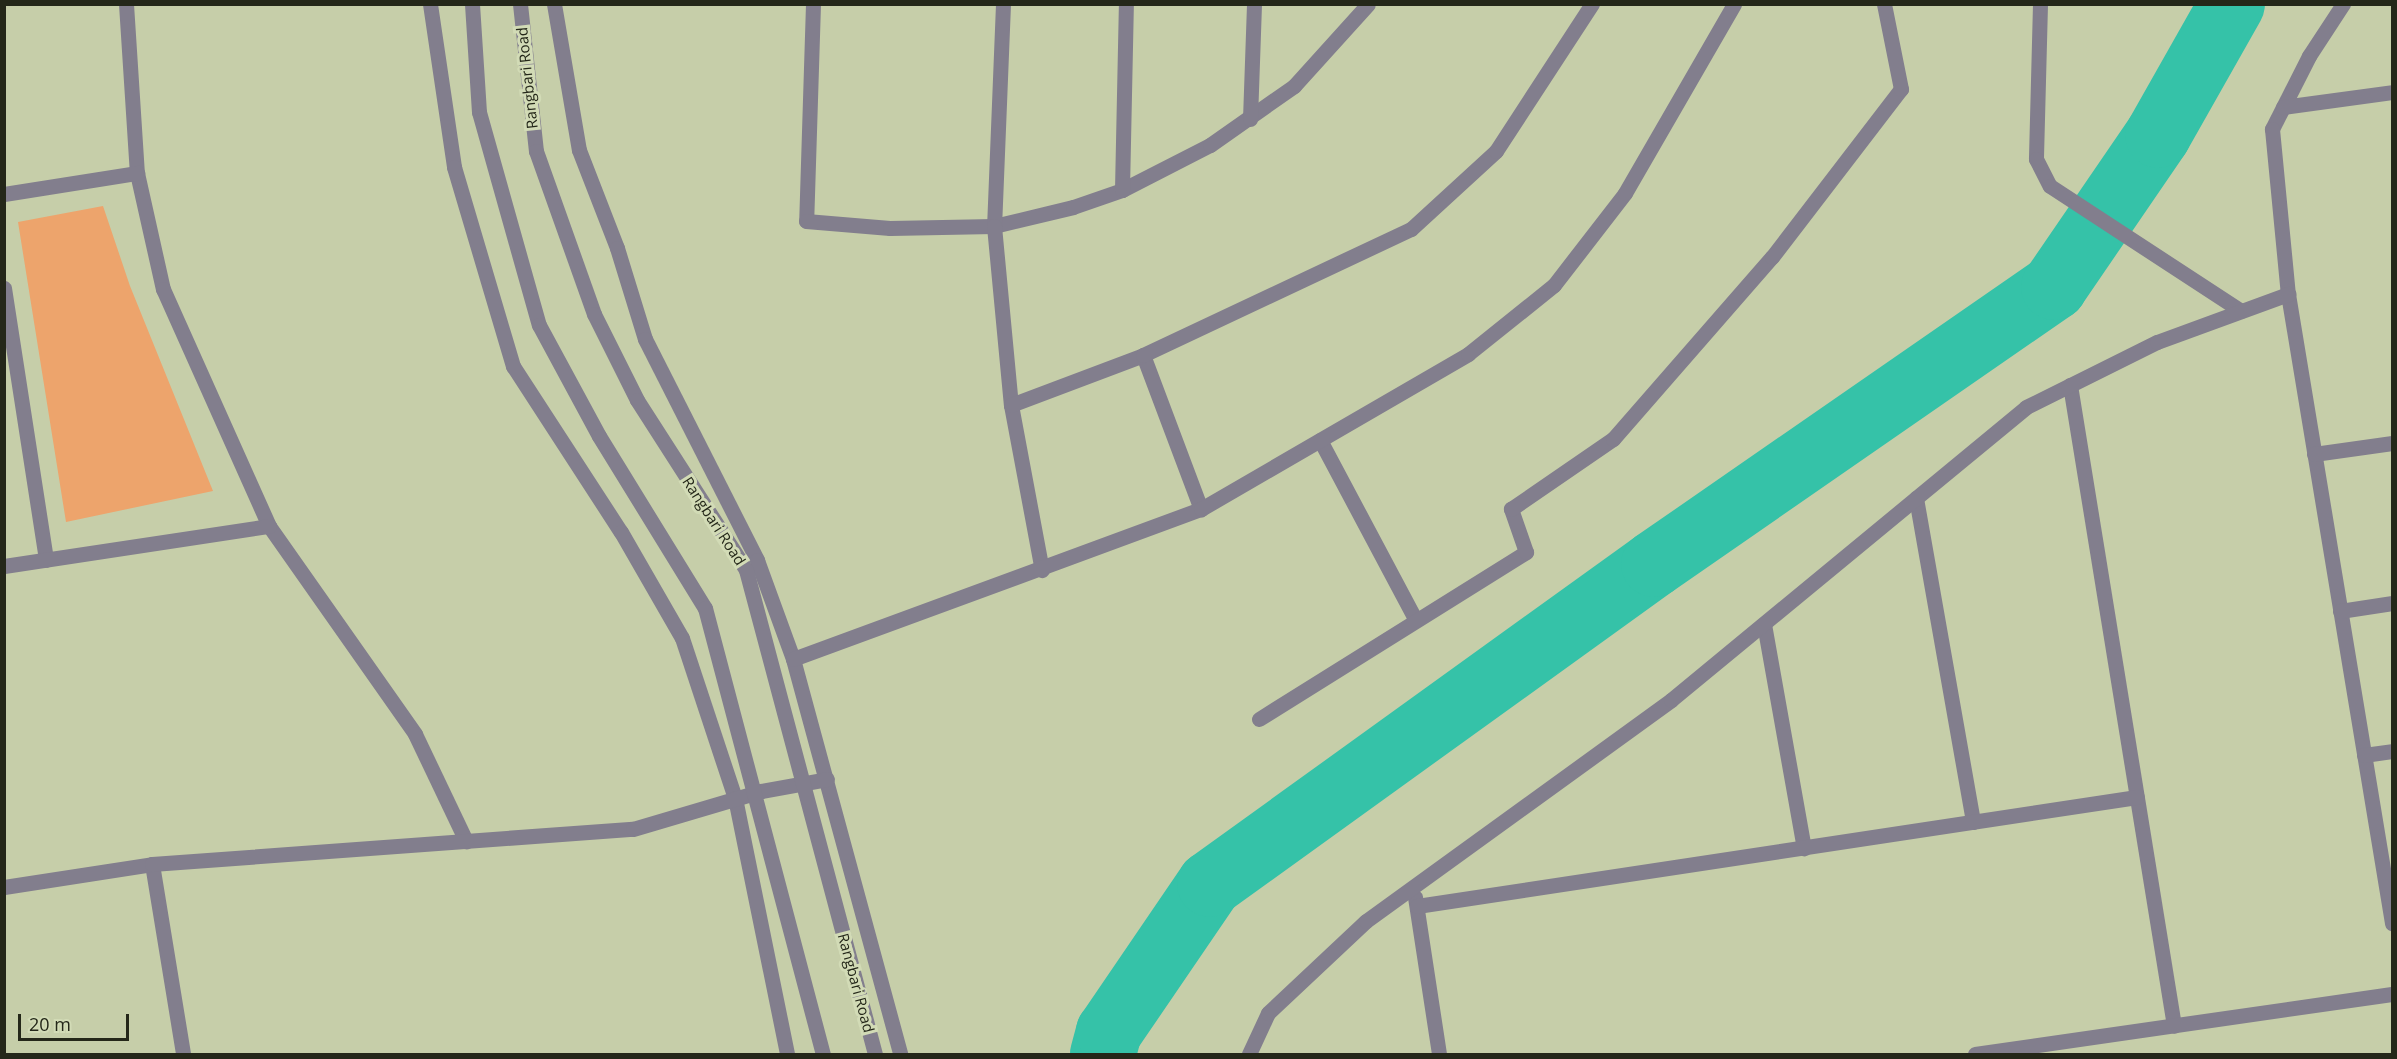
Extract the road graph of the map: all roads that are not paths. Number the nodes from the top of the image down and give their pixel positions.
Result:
1 (126, 4) edge
2 (430, 4) edge
3 (472, 4) edge
4 (520, 4) edge
5 (554, 4) edge
6 (813, 4) edge
7 (1004, 4) edge
8 (1126, 4) edge
9 (1254, 4) edge
10 (1368, 4) edge
11 (1592, 4) edge
12 (1734, 4) edge
13 (1884, 4) edge
14 (2040, 4) edge
15 (2343, 4) edge
16 (2392, 92) edge
17 (2283, 107) junction
18 (1250, 119) junction
19 (137, 173) junction
20 (1122, 190) junction
21 (4, 194) edge
22 (994, 226) junction
23 (4, 288) edge
24 (2288, 294) junction
25 (2241, 311) junction
26 (1143, 355) junction
27 (2070, 385) junction
28 (1011, 405) junction
29 (1320, 440) junction
30 (2392, 443) edge
31 (2314, 454) junction
32 (1917, 498) junction
33 (1201, 509) junction
34 (269, 526) junction
35 (46, 560) junction
36 (4, 566) edge
37 (1042, 570) junction
38 (2392, 603) edge
39 (2340, 611) junction
40 (1415, 619) junction
41 (1764, 624) junction
42 (793, 659) junction
43 (1259, 719) dead end
44 (2392, 751) edge
45 (2364, 755) junction
46 (827, 779) junction
47 (2137, 797) junction
48 (735, 798) junction
49 (1973, 822) junction
50 (466, 841) junction
51 (1804, 848) junction
52 (152, 864) junction
53 (4, 887) edge
54 (1414, 887) junction
55 (1417, 906) junction
56 (2392, 923) edge
57 (2392, 994) edge
58 (2174, 1026) junction
59 (183, 1054) edge
60 (787, 1054) edge
61 (824, 1054) edge
62 (875, 1054) edge
63 (900, 1054) edge
64 (1249, 1054) edge
65 (1439, 1054) edge
66 (1975, 1054) edge

1 - 19 street
2 - 48 street
3 - 61 street, bridge
4 - 62 street, Rangbari Road, bridge
5 - 42 street
6 - 22 street
7 - 22 street
8 - 20 street
9 - 18 street
10 - 18 street
11 - 26 street
12 - 29 street
13 - 40 street
14 - 25 street
15 - 17 street
16 - 17 street
17 - 24 street
18 - 20 street
19 - 21 street
19 - 34 street
20 - 22 street
22 - 28 street
23 - 35 street
24 - 25 street
24 - 31 street
25 - 27 street
26 - 28 street
26 - 33 street
27 - 32 street
27 - 47 street
28 - 37 street
29 - 33 street
29 - 40 street
30 - 31 street
31 - 39 street
32 - 41 street
32 - 49 street
33 - 37 street
34 - 35 street
34 - 50 street
35 - 36 street
37 - 42 street
38 - 39 street
39 - 45 street
40 - 43 street
41 - 51 street
41 - 54 street
42 - 46 street
44 - 45 street
45 - 56 street
46 - 48 street
46 - 63 street
47 - 49 street
47 - 58 street
48 - 50 street
48 - 60 street
49 - 51 street
50 - 52 street
51 - 55 street
52 - 53 street
52 - 59 street
54 - 55 street
54 - 64 street
55 - 65 street
57 - 58 street
58 - 66 street

